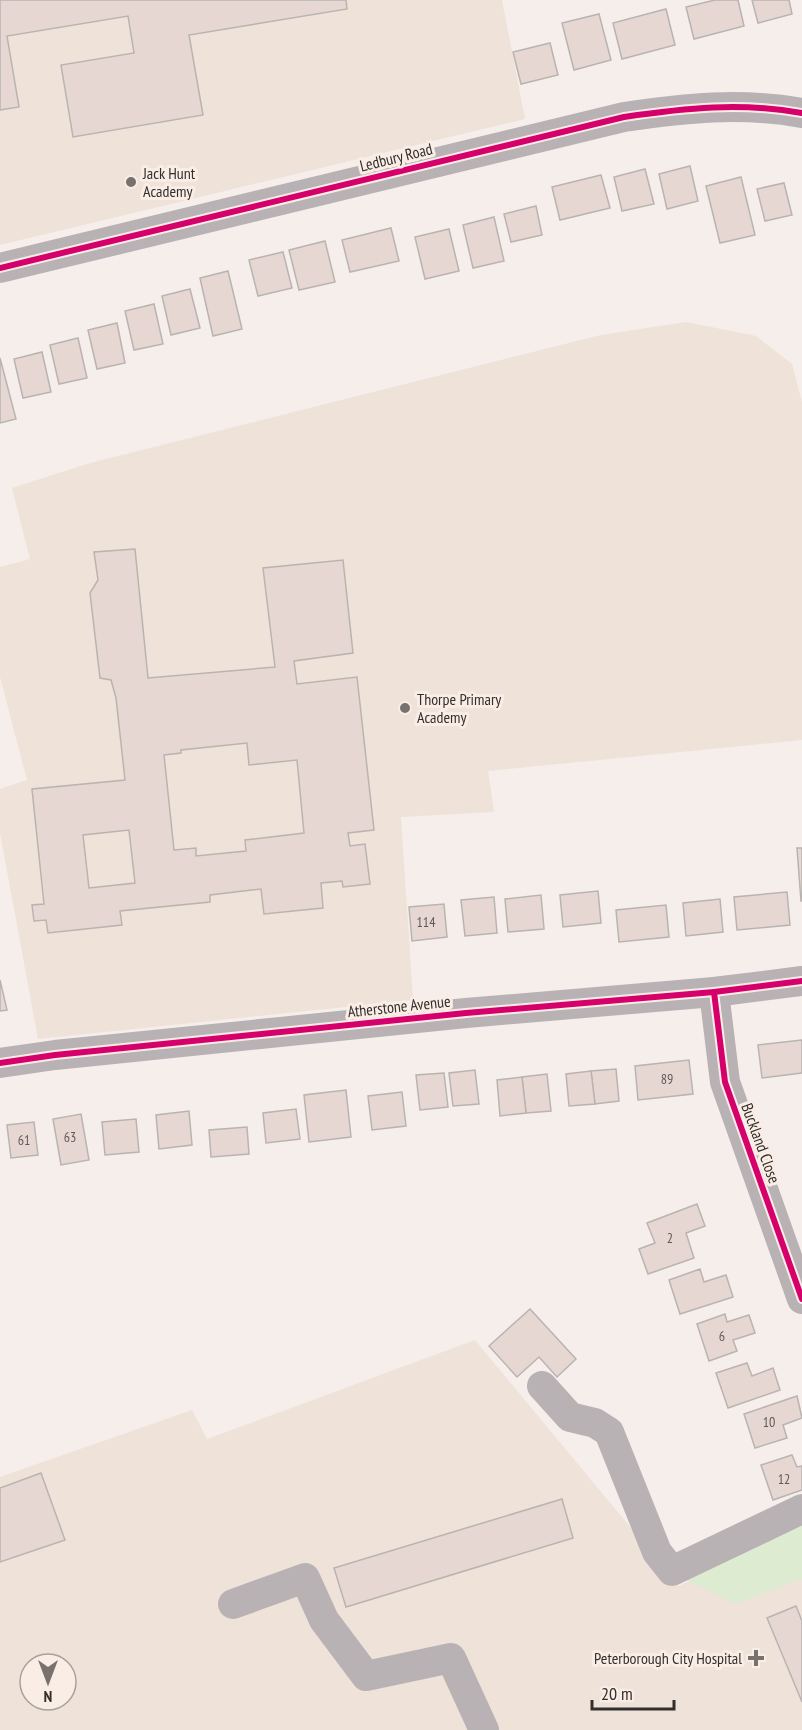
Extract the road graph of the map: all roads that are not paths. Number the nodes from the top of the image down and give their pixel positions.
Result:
1 (802, 113) edge
2 (0, 268) edge
3 (802, 981) edge
4 (714, 992) junction
5 (0, 1063) edge
6 (802, 1299) edge
7 (542, 1386) dead end
8 (802, 1509) edge
9 (234, 1604) dead end
10 (483, 1730) edge

1 - 2 street, Ledbury Road
3 - 4 street, Atherstone Avenue
4 - 5 street, Atherstone Avenue
4 - 6 street, Buckland Close
7 - 8 street
9 - 10 street

